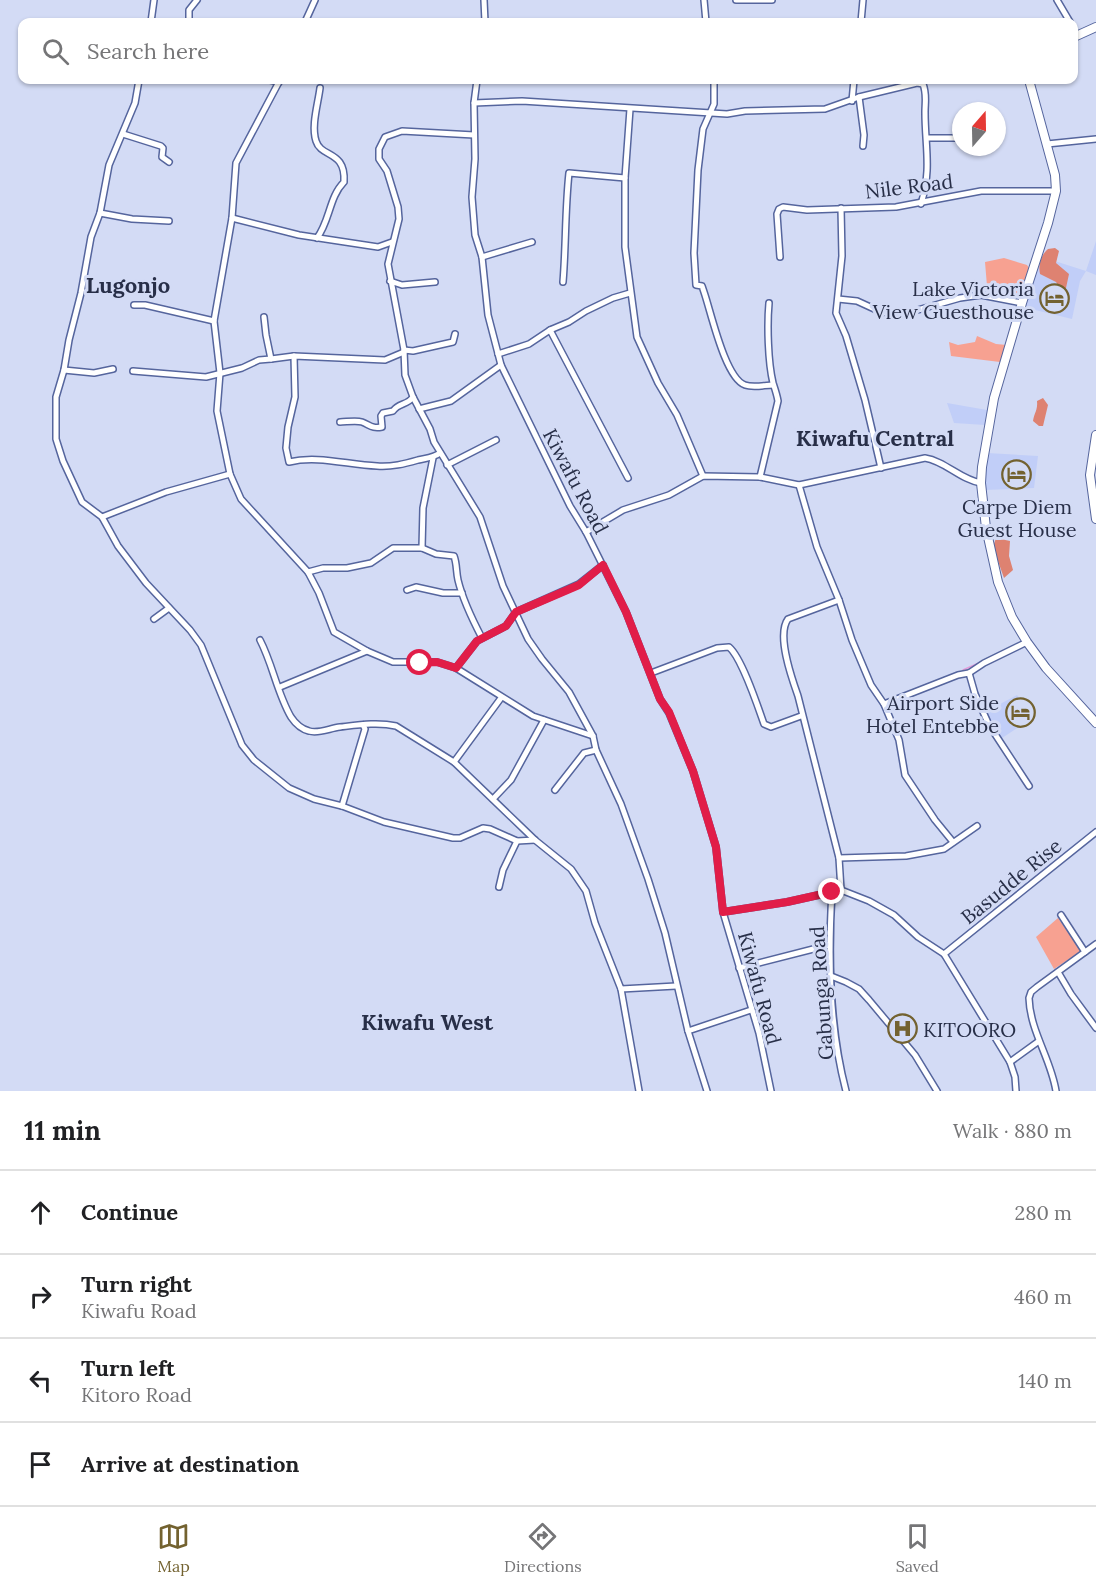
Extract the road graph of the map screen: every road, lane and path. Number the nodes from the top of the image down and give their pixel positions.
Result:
1 (154, 0) edge
2 (197, 0) edge
3 (315, 0) edge
4 (484, 0) edge
5 (704, 0) edge
6 (735, 0) edge
7 (772, 0) edge
8 (863, 0) edge
9 (1057, 0) edge
10 (152, 18) edge
11 (189, 18) edge
12 (307, 18) edge
13 (485, 18) edge
14 (706, 18) edge
15 (861, 18) edge
16 (1068, 18) edge
17 (1096, 27) edge
18 (1078, 33) edge
19 (138, 84) edge
20 (277, 84) edge
21 (476, 84) edge
22 (714, 84) edge
23 (854, 84) edge
24 (913, 84) edge
25 (923, 84) edge
26 (1030, 84) edge
27 (320, 88) dead end
28 (860, 97) junction
29 (852, 101) junction
30 (474, 103) junction
31 (630, 109) junction
32 (709, 114) junction
33 (123, 134) junction
34 (474, 135) junction
35 (927, 138) junction
36 (952, 138) edge
37 (1096, 139) edge
38 (1047, 144) junction
39 (863, 146) dead end
40 (168, 162) dead end
41 (626, 178) junction
42 (1056, 191) junction
43 (921, 204) junction
44 (841, 208) junction
45 (100, 213) junction
46 (232, 218) junction
47 (169, 221) dead end
48 (317, 238) junction
49 (392, 242) junction
50 (532, 242) dead end
51 (482, 257) junction
52 (780, 257) dead end
53 (390, 281) junction
54 (435, 282) dead end
55 (563, 282) dead end
56 (630, 293) junction
57 (838, 299) junction
58 (769, 303) dead end
59 (1022, 303) junction
60 (134, 305) dead end
61 (264, 317) dead end
62 (214, 321) junction
63 (550, 330) junction
64 (455, 334) dead end
65 (404, 351) junction
66 (498, 354) junction
67 (294, 356) junction
68 (271, 359) junction
69 (501, 365) junction
70 (113, 369) dead end
71 (64, 370) junction
72 (133, 371) dead end
73 (220, 373) junction
74 (773, 386) junction
75 (413, 397) junction
76 (419, 409) junction
77 (340, 422) dead end
78 (1096, 435) edge
79 (496, 440) dead end
80 (440, 453) junction
81 (433, 458) junction
82 (447, 465) junction
83 (881, 468) junction
84 (230, 474) junction
85 (703, 477) junction
86 (760, 477) junction
87 (628, 478) dead end
88 (981, 483) junction
89 (799, 485) junction
90 (102, 517) junction
91 (1096, 519) edge
92 (586, 532) junction
93 (422, 548) junction
94 (603, 565) junction
95 (308, 573) junction
96 (408, 590) dead end
97 (462, 592) junction
98 (839, 600) junction
99 (169, 608) junction
100 (516, 612) junction
101 (154, 619) dead end
102 (482, 638) junction
103 (260, 640) dead end
104 (1027, 642) junction
105 (367, 651) junction
106 (456, 668) junction
107 (651, 673) junction
108 (969, 674) junction
109 (280, 687) junction
110 (501, 698) junction
111 (884, 704) junction
112 (801, 716) junction
113 (544, 720) junction
114 (1096, 723) edge
115 (363, 724) junction
116 (593, 736) junction
117 (596, 750) junction
118 (454, 762) junction
119 (1029, 786) dead end
120 (555, 790) dead end
121 (493, 800) junction
122 (342, 806) junction
123 (977, 826) dead end
124 (1096, 832) edge
125 (534, 840) junction
126 (517, 841) junction
127 (953, 842) junction
128 (840, 858) junction
129 (499, 887) dead end
130 (841, 890) junction
131 (832, 892) junction
132 (723, 912) junction
133 (1061, 915) dead end
134 (1096, 944) edge
135 (829, 945) junction
136 (1085, 952) junction
137 (944, 954) junction
138 (739, 968) junction
139 (1058, 972) junction
140 (831, 976) junction
141 (676, 986) junction
142 (621, 989) junction
143 (752, 1010) junction
144 (1096, 1028) edge
145 (688, 1031) junction
146 (1039, 1041) junction
147 (1010, 1062) junction
148 (639, 1091) edge
149 (707, 1091) edge
150 (771, 1091) edge
151 (846, 1091) edge
152 (937, 1091) edge
153 (1016, 1091) edge
154 (1056, 1091) edge

1 - 10 street
2 - 11 street
3 - 12 street
4 - 13 street
5 - 14 street
6 - 7 street
8 - 15 street
9 - 16 street
17 - 18 street
19 - 33 street
20 - 46 street
21 - 30 street, Kiwafu Road
22 - 32 street
23 - 29 street
24 - 28 street
25 - 35 street
26 - 38 street
27 - 48 street
28 - 29 street
28 - 39 street
29 - 32 street
30 - 31 street
30 - 34 street, Kiwafu Road
31 - 32 street
31 - 41 street
32 - 74 street
33 - 40 street
33 - 45 street
34 - 49 street
34 - 51 street, Kiwafu Road
35 - 36 street
35 - 43 street
37 - 38 street
38 - 42 street
41 - 55 street
41 - 56 street
42 - 43 street, Nile Road
42 - 59 street
43 - 44 street, Nile Road
44 - 52 street, Nile Road
44 - 57 street
45 - 47 street
45 - 71 street
46 - 48 street
46 - 62 street
48 - 49 street
49 - 53 street
50 - 51 street
51 - 66 street, Kiwafu Road
53 - 54 street
53 - 65 street
56 - 63 street
56 - 85 street
57 - 59 street
57 - 83 street
58 - 74 street
59 - 88 street
60 - 62 street
61 - 68 street
62 - 73 street
63 - 66 street
63 - 87 street
64 - 65 street
65 - 67 street
65 - 75 street
66 - 69 street, Kiwafu Road
67 - 68 street
67 - 81 street
68 - 73 street
69 - 76 street
69 - 92 street, Kiwafu Road
70 - 71 street
71 - 90 street
72 - 73 street
73 - 84 street
74 - 86 street
75 - 76 street
75 - 77 street
76 - 80 street
78 - 91 street
79 - 82 street
80 - 81 street
80 - 82 street
81 - 93 street
82 - 100 street
83 - 88 street
83 - 89 street
84 - 90 street
84 - 95 street
85 - 86 street
85 - 92 street
86 - 89 street
88 - 104 street
89 - 98 street
90 - 99 street
92 - 94 street, Kiwafu Road
93 - 95 street
93 - 97 street
94 - 100 street
94 - 107 street, Kiwafu Road
95 - 105 street
96 - 97 street
97 - 102 street
98 - 111 street
98 - 112 street
99 - 101 street
99 - 122 street
100 - 102 street
100 - 116 street
102 - 106 street
103 - 109 street
104 - 108 street
104 - 114 street
105 - 106 street
105 - 109 street
106 - 110 street
107 - 112 street
107 - 132 street, Kiwafu Road
108 - 111 street
108 - 119 street
109 - 115 street
110 - 113 street
110 - 118 street
111 - 127 street
112 - 128 street
113 - 116 street
113 - 121 street
115 - 118 street
115 - 122 street
116 - 117 street
117 - 120 street
117 - 141 street
118 - 121 street
121 - 125 street
122 - 126 street
123 - 127 street
124 - 137 street, Basudde Rise
125 - 126 street
125 - 142 street
126 - 129 street
127 - 128 street
128 - 130 street
130 - 131 street
130 - 137 street
131 - 132 street
131 - 135 street, Gabunga Road
132 - 138 street, Kiwafu Road
133 - 136 street
134 - 136 street
135 - 138 street
135 - 140 street, Gabunga Road
136 - 139 street
137 - 147 street
138 - 143 street, Kiwafu Road
139 - 144 street
139 - 146 street
140 - 151 street, Gabunga Road
140 - 152 street
141 - 142 street
141 - 145 street
142 - 148 street
143 - 145 street
143 - 150 street, Kiwafu Road
145 - 149 street
146 - 147 street
146 - 154 street
147 - 153 street

